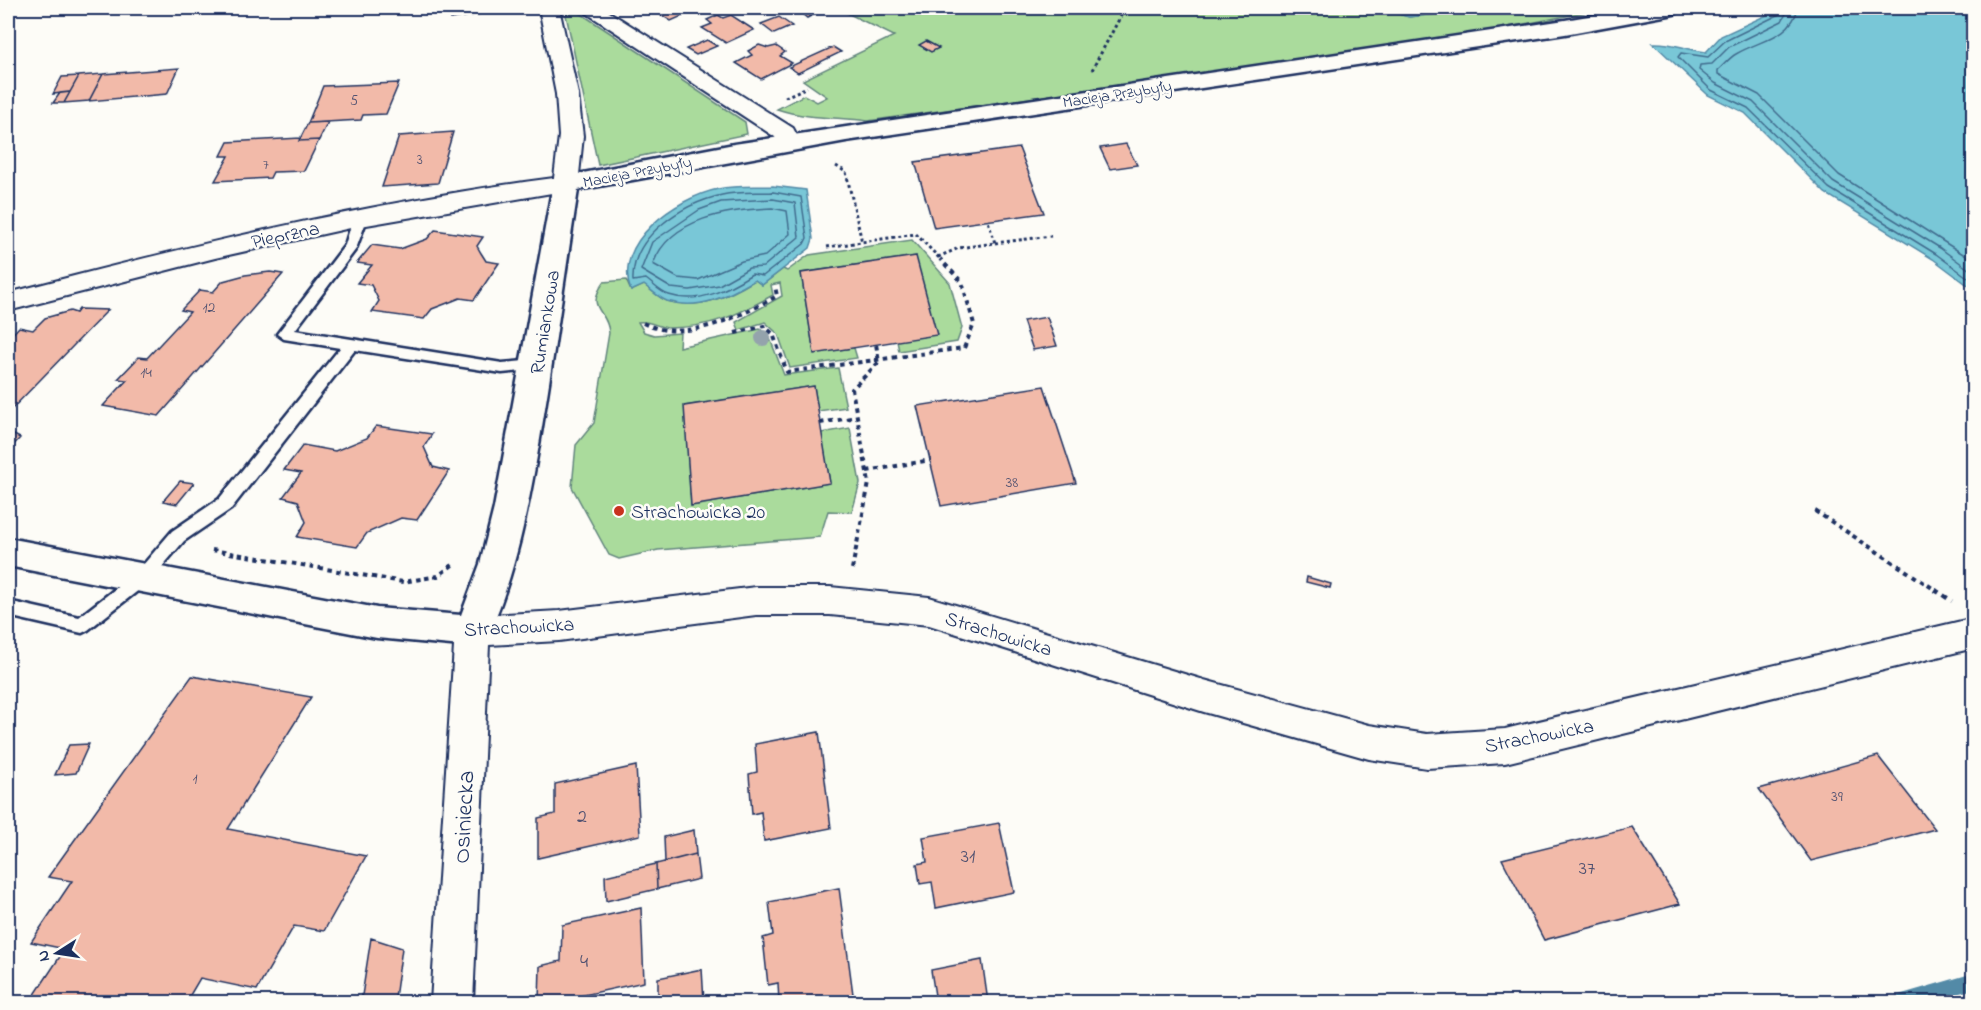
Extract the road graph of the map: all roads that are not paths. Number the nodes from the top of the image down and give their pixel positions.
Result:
1 (549, 8) edge
2 (590, 8) edge
3 (1669, 8) edge
4 (789, 143) junction
5 (566, 184) junction
6 (360, 219) junction
7 (8, 302) edge
8 (351, 345) junction
9 (537, 365) junction
10 (8, 552) edge
11 (143, 577) junction
12 (8, 609) edge
13 (1966, 620) edge
14 (472, 631) junction
15 (452, 1002) edge

1 - 5 street, Rumiankowa
2 - 4 street
3 - 4 street, Macieja Przybyły
4 - 5 street, Macieja Przybyły
5 - 6 street, Pieprzna
5 - 9 street, Rumiankowa
6 - 7 street, Pieprzna
6 - 8 lane
8 - 9 lane
8 - 11 lane
9 - 14 street, Rumiankowa
10 - 11 street, Strachowicka
11 - 12 lane
11 - 14 street, Strachowicka
13 - 14 street, Strachowicka
14 - 15 street, Osiniecka

